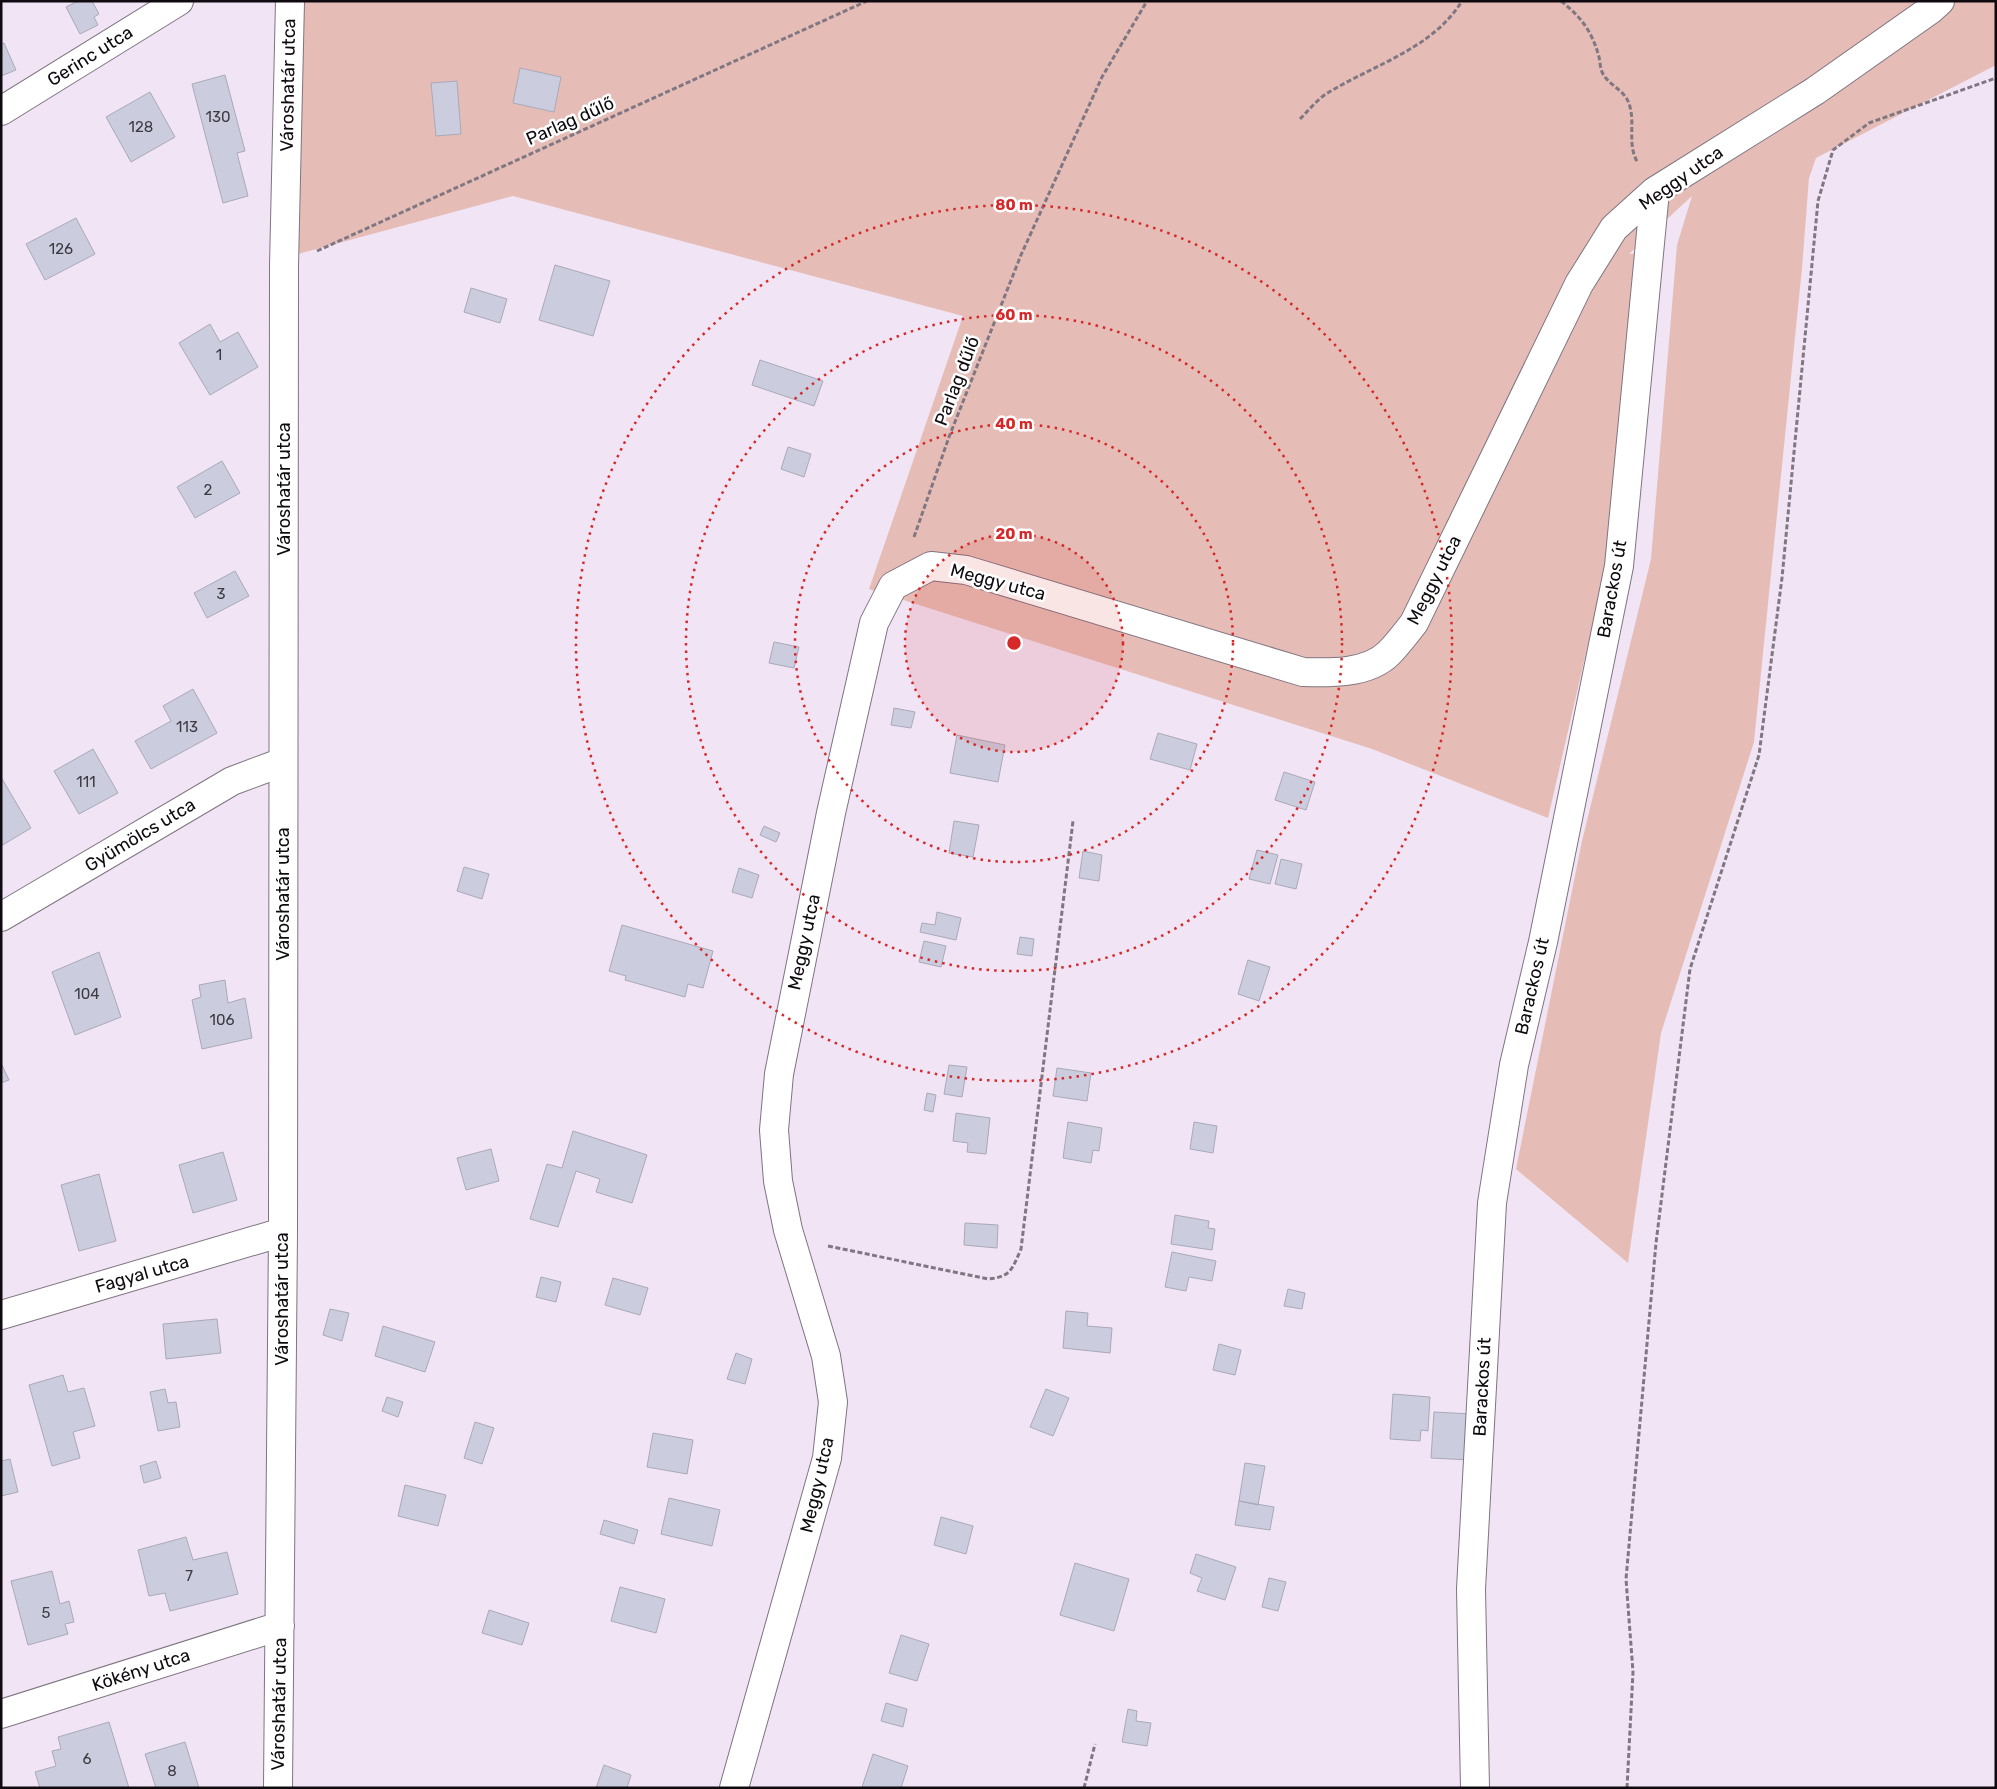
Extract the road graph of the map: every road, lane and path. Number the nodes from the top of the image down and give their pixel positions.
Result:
1 (179, 1) edge
2 (290, 1) edge
3 (867, 1) edge
4 (1147, 1) edge
5 (1462, 1) edge
6 (1560, 1) edge
7 (1940, 1) edge
8 (1996, 78) edge
9 (1, 111) edge
10 (1300, 119) dead end
11 (1655, 191) junction
12 (284, 266) junction
13 (893, 586) junction
14 (284, 762) junction
15 (1073, 821) dead end
16 (1, 917) edge
17 (282, 1232) junction
18 (795, 1254) junction
19 (1, 1315) edge
20 (280, 1626) junction
21 (1, 1714) edge
22 (1095, 1744) dead end
23 (278, 1788) edge
24 (734, 1788) edge
25 (1084, 1788) edge
26 (1475, 1788) edge
27 (1627, 1788) edge

1 - 9 street, Gerinc utca
2 - 12 street, Városhatár utca
3 - 12 path, Parlag dűlő
4 - 13 path, Parlag dűlő
5 - 10 path
6 - 11 path
7 - 11 street, Meggy utca
8 - 27 path
11 - 13 street, Meggy utca
11 - 26 street, Barackos út
12 - 14 street, Városhatár utca
13 - 18 street, Meggy utca
14 - 16 street, Gyümölcs utca
14 - 17 street, Városhatár utca
15 - 18 path
17 - 19 street, Fagyal utca
17 - 20 street, Városhatár utca
18 - 24 street, Meggy utca
20 - 21 street, Kökény utca
20 - 23 street, Városhatár utca
22 - 25 path

